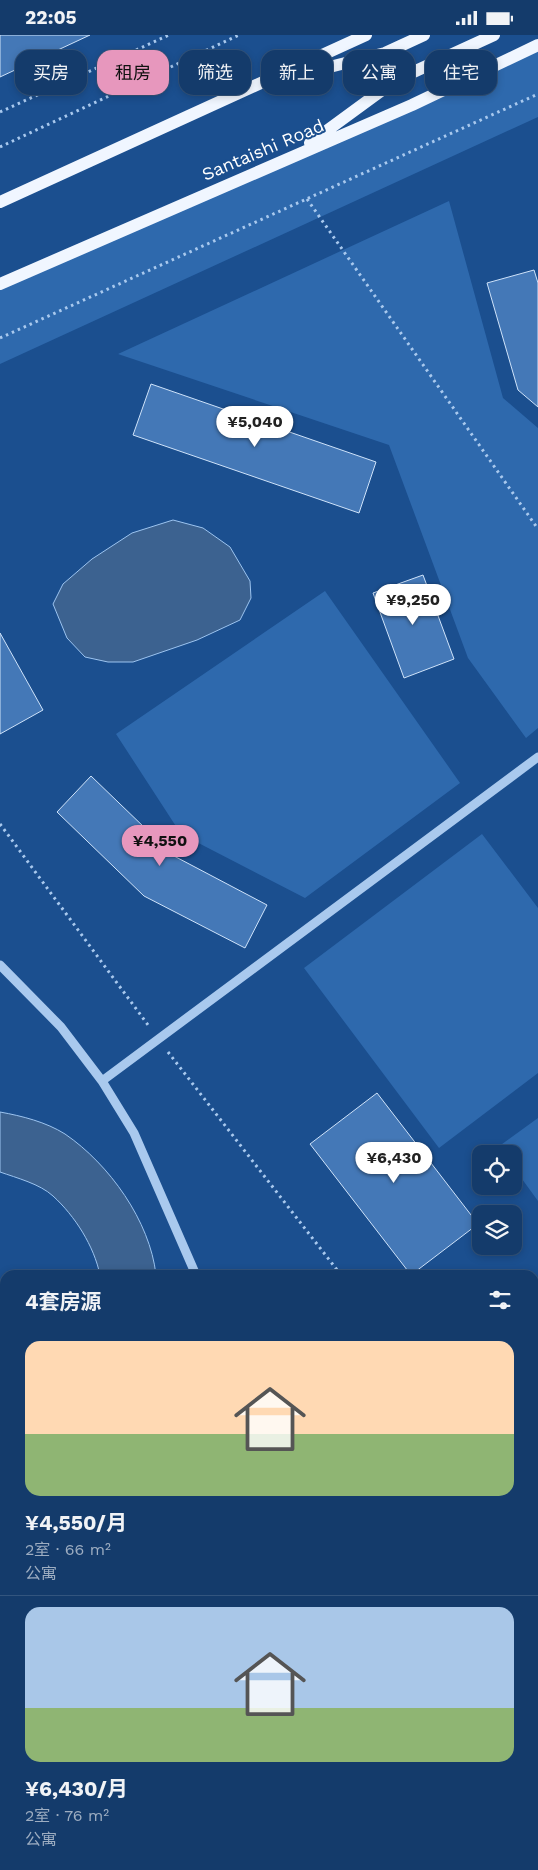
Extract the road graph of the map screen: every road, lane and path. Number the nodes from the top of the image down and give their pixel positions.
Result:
1 (169, 35) edge
2 (239, 35) edge
3 (366, 35) edge
4 (424, 35) edge
5 (494, 35) edge
6 (538, 45) edge
7 (256, 85) junction
8 (538, 94) edge
9 (0, 112) edge
10 (0, 147) edge
11 (290, 158) junction
12 (307, 199) junction
13 (0, 202) edge
14 (0, 284) edge
15 (0, 338) edge
16 (538, 529) edge
17 (538, 757) edge
18 (0, 965) edge
19 (102, 1081) junction
20 (194, 1270) edge

1 - 9 path
2 - 10 path
3 - 7 main road
4 - 7 main road
5 - 11 main road
6 - 11 main road, Santaishi Road
7 - 13 main road
8 - 12 path
11 - 14 main road, Santaishi Road
12 - 15 path
12 - 16 path
17 - 19 lane
18 - 19 lane
19 - 20 lane

